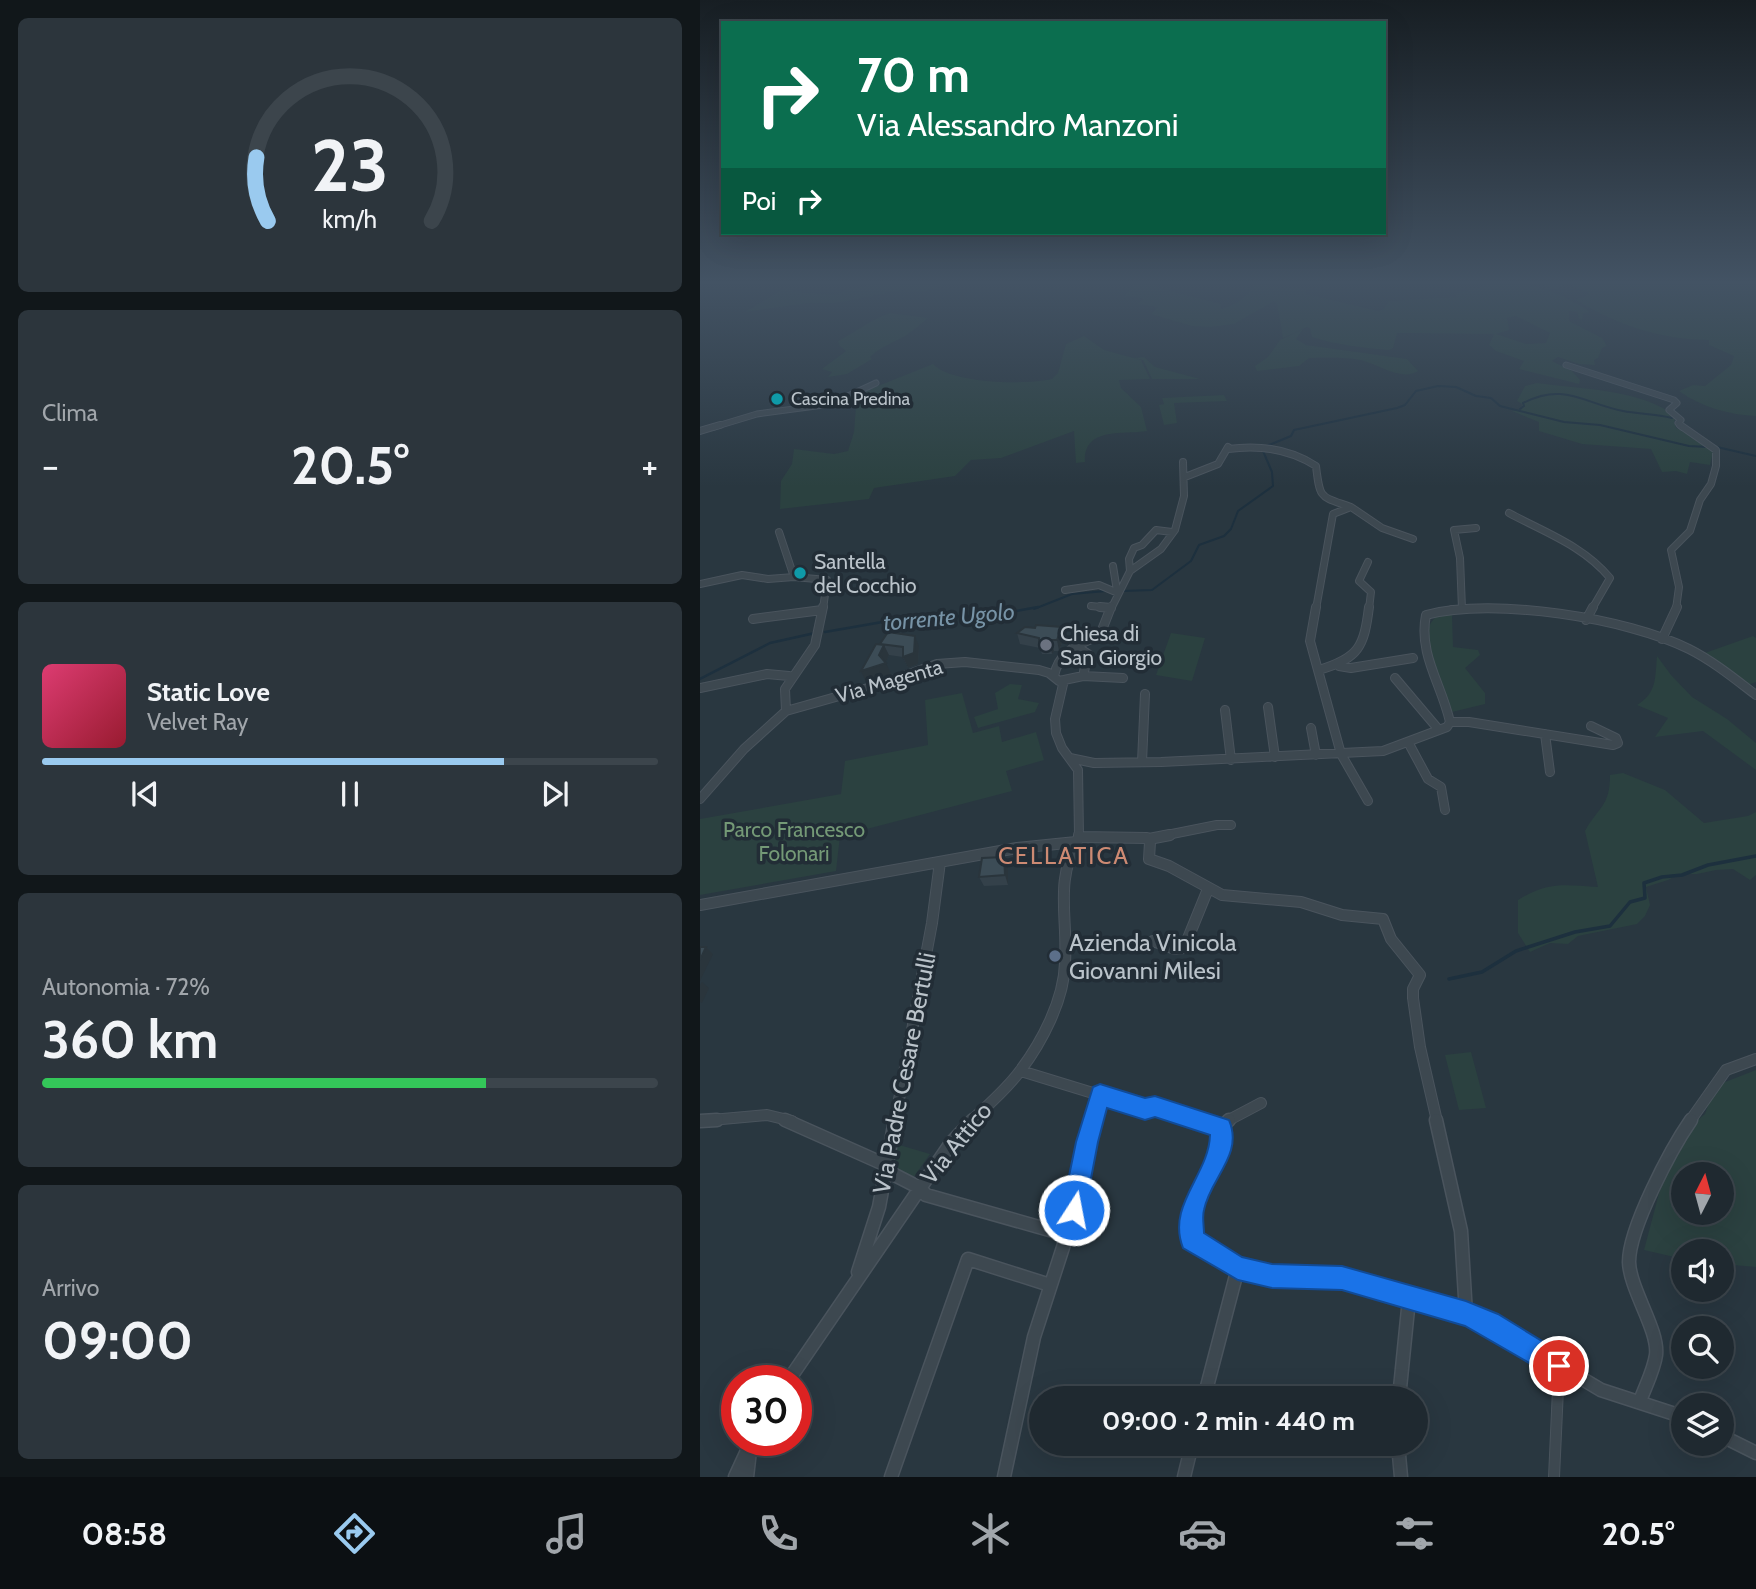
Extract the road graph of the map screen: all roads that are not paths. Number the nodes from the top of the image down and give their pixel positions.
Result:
1 (1566, 365) dead end
2 (876, 383) dead end
3 (700, 431) edge
4 (1183, 462) dead end
5 (1185, 477) junction
6 (1351, 507) junction
7 (1509, 513) dead end
8 (1476, 528) dead end
9 (779, 532) dead end
10 (1172, 532) junction
11 (1413, 539) dead end
12 (1368, 562) dead end
13 (1112, 566) dead end
14 (1130, 571) junction
15 (794, 577) junction
16 (700, 584) edge
17 (1065, 590) dead end
18 (1118, 592) junction
19 (1091, 606) dead end
20 (1111, 608) junction
21 (1462, 608) junction
22 (822, 610) junction
23 (753, 619) dead end
24 (1586, 620) junction
25 (1662, 639) junction
26 (1074, 645) junction
27 (1413, 658) dead end
28 (994, 665) junction
29 (1336, 666) junction
30 (983, 670) dead end
31 (1319, 670) junction
32 (789, 676) junction
33 (1081, 677) junction
34 (1123, 678) dead end
35 (1395, 678) dead end
36 (1059, 679) junction
37 (700, 688) edge
38 (1145, 694) dead end
39 (1756, 695) edge
40 (1268, 707) dead end
41 (1225, 710) dead end
42 (786, 711) junction
43 (1450, 722) junction
44 (1591, 726) dead end
45 (1311, 728) dead end
46 (1439, 730) junction
47 (1545, 734) junction
48 (1408, 742) junction
49 (1316, 754) junction
50 (1341, 754) junction
51 (1275, 757) junction
52 (1070, 758) junction
53 (1231, 760) junction
54 (1142, 762) junction
55 (1094, 763) junction
56 (1078, 770) junction
57 (1550, 772) dead end
58 (701, 795) edge
59 (1368, 801) dead end
60 (1446, 810) dead end
61 (1232, 823) dead end
62 (1080, 839) junction
63 (1149, 839) junction
64 (940, 862) junction
65 (1208, 889) junction
66 (700, 905) edge
67 (1153, 941) dead end
68 (1756, 1059) edge
69 (1021, 1071) junction
70 (1100, 1095) junction
71 (1261, 1103) dead end
72 (700, 1121) edge
73 (1222, 1128) junction
74 (885, 1168) junction
75 (920, 1188) junction
76 (877, 1215) junction
77 (893, 1225) junction
78 (1067, 1235) junction
79 (1238, 1268) junction
80 (854, 1281) junction
81 (1050, 1285) junction
82 (1409, 1299) junction
83 (1466, 1314) junction
84 (799, 1365) edge
85 (1559, 1366) junction
86 (1207, 1386) edge
87 (1400, 1386) edge
88 (1640, 1401) junction
89 (1671, 1412) edge
90 (1734, 1442) edge
91 (1756, 1453) edge
92 (745, 1456) edge
93 (750, 1456) edge
94 (1189, 1456) edge
95 (1399, 1456) edge
96 (735, 1477) edge
97 (747, 1477) edge
98 (891, 1477) edge
99 (1004, 1477) edge
100 (1184, 1477) edge
101 (1401, 1477) edge
102 (1554, 1477) edge

1 - 25 street
2 - 3 street
4 - 5 street
5 - 6 street
5 - 10 street
6 - 11 street
6 - 31 street
7 - 24 street
8 - 21 street
9 - 15 street
10 - 14 street
10 - 14 street
12 - 29 street
13 - 18 street
14 - 18 street
15 - 16 street
15 - 22 street
17 - 18 street
18 - 20 street
19 - 20 street
20 - 26 street
21 - 24 street
21 - 43 street
22 - 23 street
22 - 32 street
24 - 25 street
25 - 39 street
26 - 33 street
26 - 36 street
27 - 29 street
28 - 30 street
28 - 36 street, Via Magenta
28 - 42 street, Via Magenta
29 - 31 street
31 - 50 street
32 - 37 street
32 - 42 street
33 - 34 street
33 - 36 street
35 - 46 street
36 - 52 street
38 - 54 street
40 - 51 street
41 - 53 street
42 - 58 street
43 - 46 street
43 - 47 street
44 - 47 street
45 - 49 street
46 - 48 street
47 - 57 street
48 - 50 street
48 - 60 street
49 - 50 street
49 - 51 street
50 - 59 street
51 - 53 street
52 - 55 street
52 - 56 street
53 - 54 street
54 - 55 street
55 - 56 street
56 - 62 street
61 - 63 street
62 - 63 street
62 - 64 street
62 - 69 street, Via Attico
63 - 65 street
64 - 66 street
64 - 74 street, Via Padre Cesare Bertulli
65 - 67 street
65 - 83 street
68 - 88 street
69 - 70 street
69 - 75 street, Via Attico
70 - 73 street
70 - 78 street
71 - 73 street
72 - 74 street
73 - 79 street
74 - 75 street
74 - 76 street, Via Padre Cesare Bertulli
75 - 77 street, Via Attico
75 - 78 street
76 - 77 street
76 - 80 street, Via Padre Cesare Bertulli
77 - 80 street, Via Attico
78 - 81 street
79 - 82 street
79 - 86 street
80 - 84 street, Via Attico
81 - 98 street
81 - 99 street
82 - 83 street
82 - 87 street
83 - 85 street
85 - 88 street
85 - 102 street
88 - 89 street
90 - 91 street
92 - 96 street
93 - 97 street
94 - 100 street
95 - 101 street

